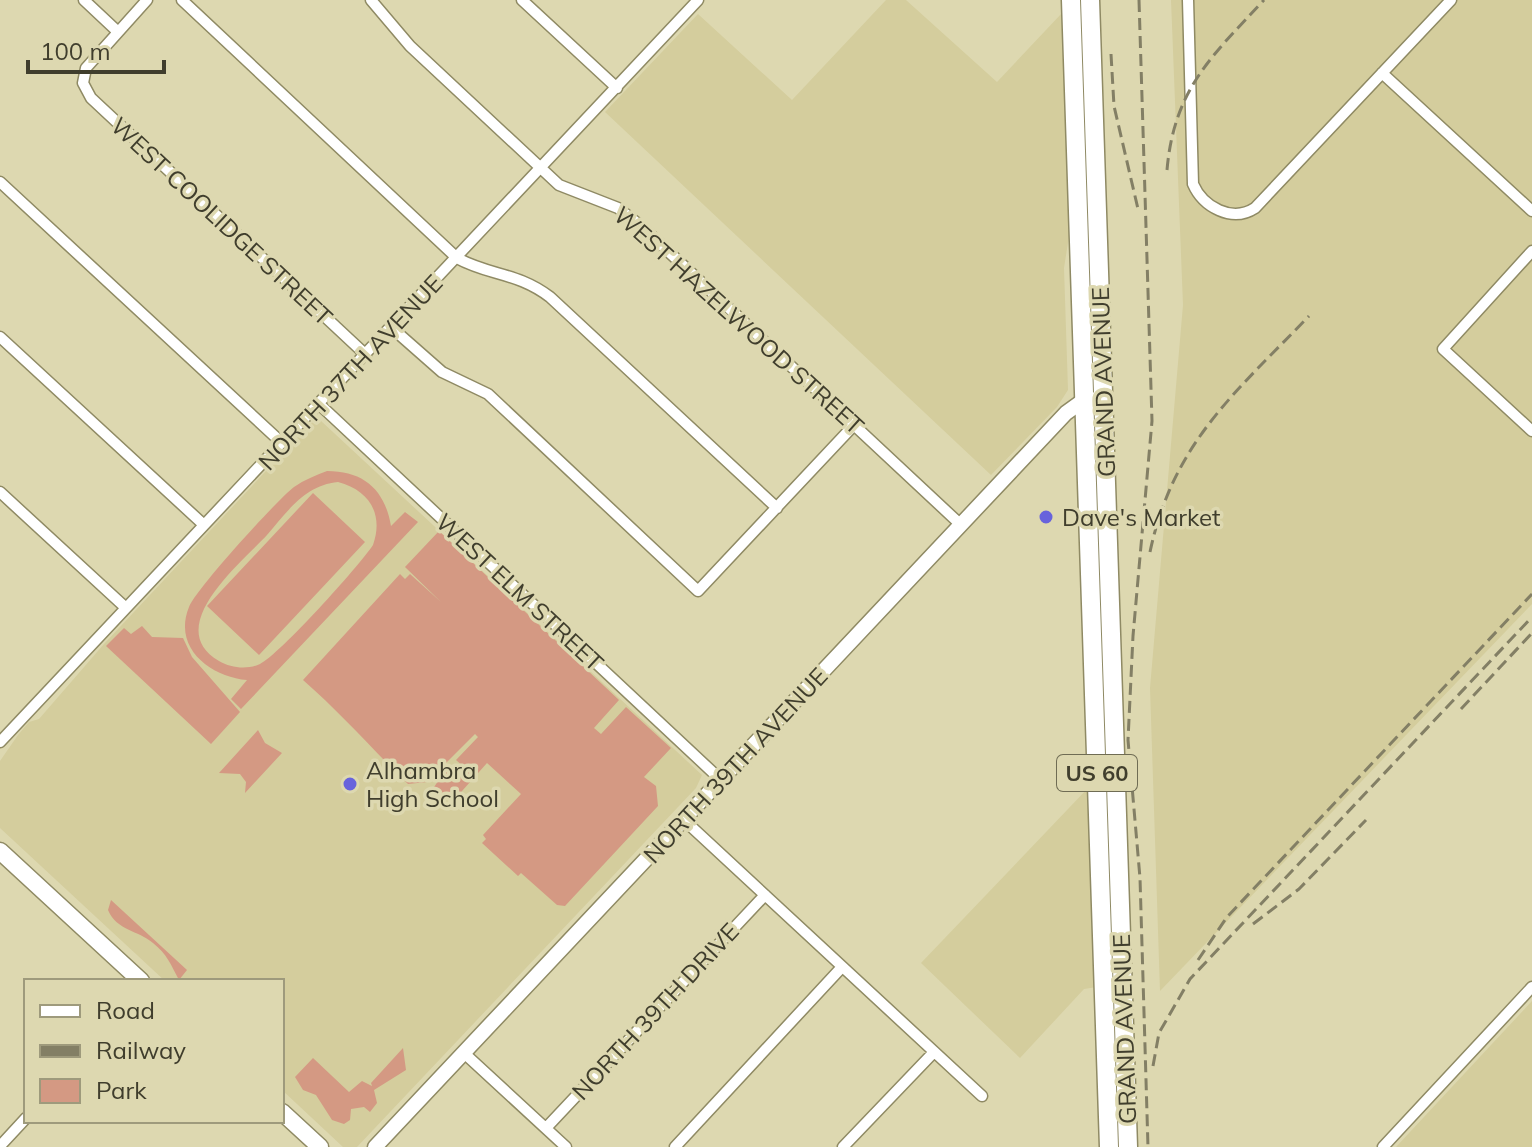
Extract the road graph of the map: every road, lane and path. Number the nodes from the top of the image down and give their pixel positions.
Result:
1 (84, 0) edge
2 (147, 0) edge
3 (182, 0) edge
4 (371, 0) edge
5 (522, 0) edge
6 (1071, 0) edge
7 (1090, 0) edge
8 (1188, 0) edge
9 (1451, 0) edge
10 (694, 1) edge
11 (117, 31) junction
12 (1382, 73) junction
13 (617, 88) junction
14 (541, 169) junction
15 (0, 182) edge
16 (1532, 211) edge
17 (1532, 251) edge
18 (457, 258) junction
19 (392, 328) junction
20 (0, 337) edge
21 (366, 355) junction
22 (1103, 398) junction
23 (1084, 400) junction
24 (319, 404) junction
25 (855, 424) junction
26 (1532, 431) edge
27 (282, 443) junction
28 (0, 492) edge
29 (777, 508) junction
30 (960, 524) junction
31 (204, 525) junction
32 (126, 608) junction
33 (0, 742) edge
34 (721, 780) junction
35 (684, 820) junction
36 (0, 851) edge
37 (765, 895) junction
38 (842, 967) junction
39 (139, 979) edge
40 (1532, 987) edge
41 (934, 1052) junction
42 (464, 1053) junction
43 (982, 1096) dead end
44 (284, 1114) edge
45 (24, 1120) edge
46 (546, 1128) junction
47 (0, 1146) edge
48 (320, 1147) edge
49 (375, 1147) edge
50 (566, 1147) edge
51 (675, 1147) edge
52 (843, 1147) edge
53 (1109, 1147) edge
54 (1128, 1147) edge
55 (1383, 1147) edge

1 - 11 street
2 - 11 street
3 - 18 street
4 - 14 street, WEST HAZELWOOD STREET
5 - 13 street
6 - 7 highway
6 - 23 highway, GRAND AVENUE / US 60
7 - 22 highway, GRAND AVENUE / US 60
8 - 12 street
9 - 12 street
10 - 13 street, NORTH 37TH AVENUE
11 - 21 street, WEST COOLIDGE STREET
12 - 16 street
13 - 14 street, NORTH 37TH AVENUE
14 - 18 street, NORTH 37TH AVENUE
14 - 25 street, WEST HAZELWOOD STREET
15 - 27 street
17 - 26 street
18 - 19 street, NORTH 37TH AVENUE
18 - 29 street
19 - 21 street, NORTH 37TH AVENUE
19 - 29 street
20 - 31 street
21 - 24 street, NORTH 37TH AVENUE
22 - 23 street
22 - 54 highway, GRAND AVENUE / US 60
23 - 30 street, NORTH 39TH AVENUE
23 - 53 highway, GRAND AVENUE / US 60
24 - 27 street, NORTH 37TH AVENUE
24 - 34 street, WEST ELM STREET
25 - 29 street
25 - 30 street, WEST HAZELWOOD STREET
27 - 31 street, NORTH 37TH AVENUE
28 - 32 street
30 - 34 street, NORTH 39TH AVENUE
31 - 32 street, NORTH 37TH AVENUE
32 - 33 street, NORTH 37TH AVENUE
34 - 35 street, NORTH 39TH AVENUE
35 - 37 street
35 - 42 street, NORTH 39TH AVENUE
36 - 39 main road
37 - 38 street
37 - 46 street, NORTH 39TH DRIVE
38 - 41 street
38 - 51 street
40 - 55 street
41 - 43 street
41 - 52 street
42 - 46 street
42 - 49 street, NORTH 39TH AVENUE
44 - 48 main road
45 - 47 street
46 - 50 street

